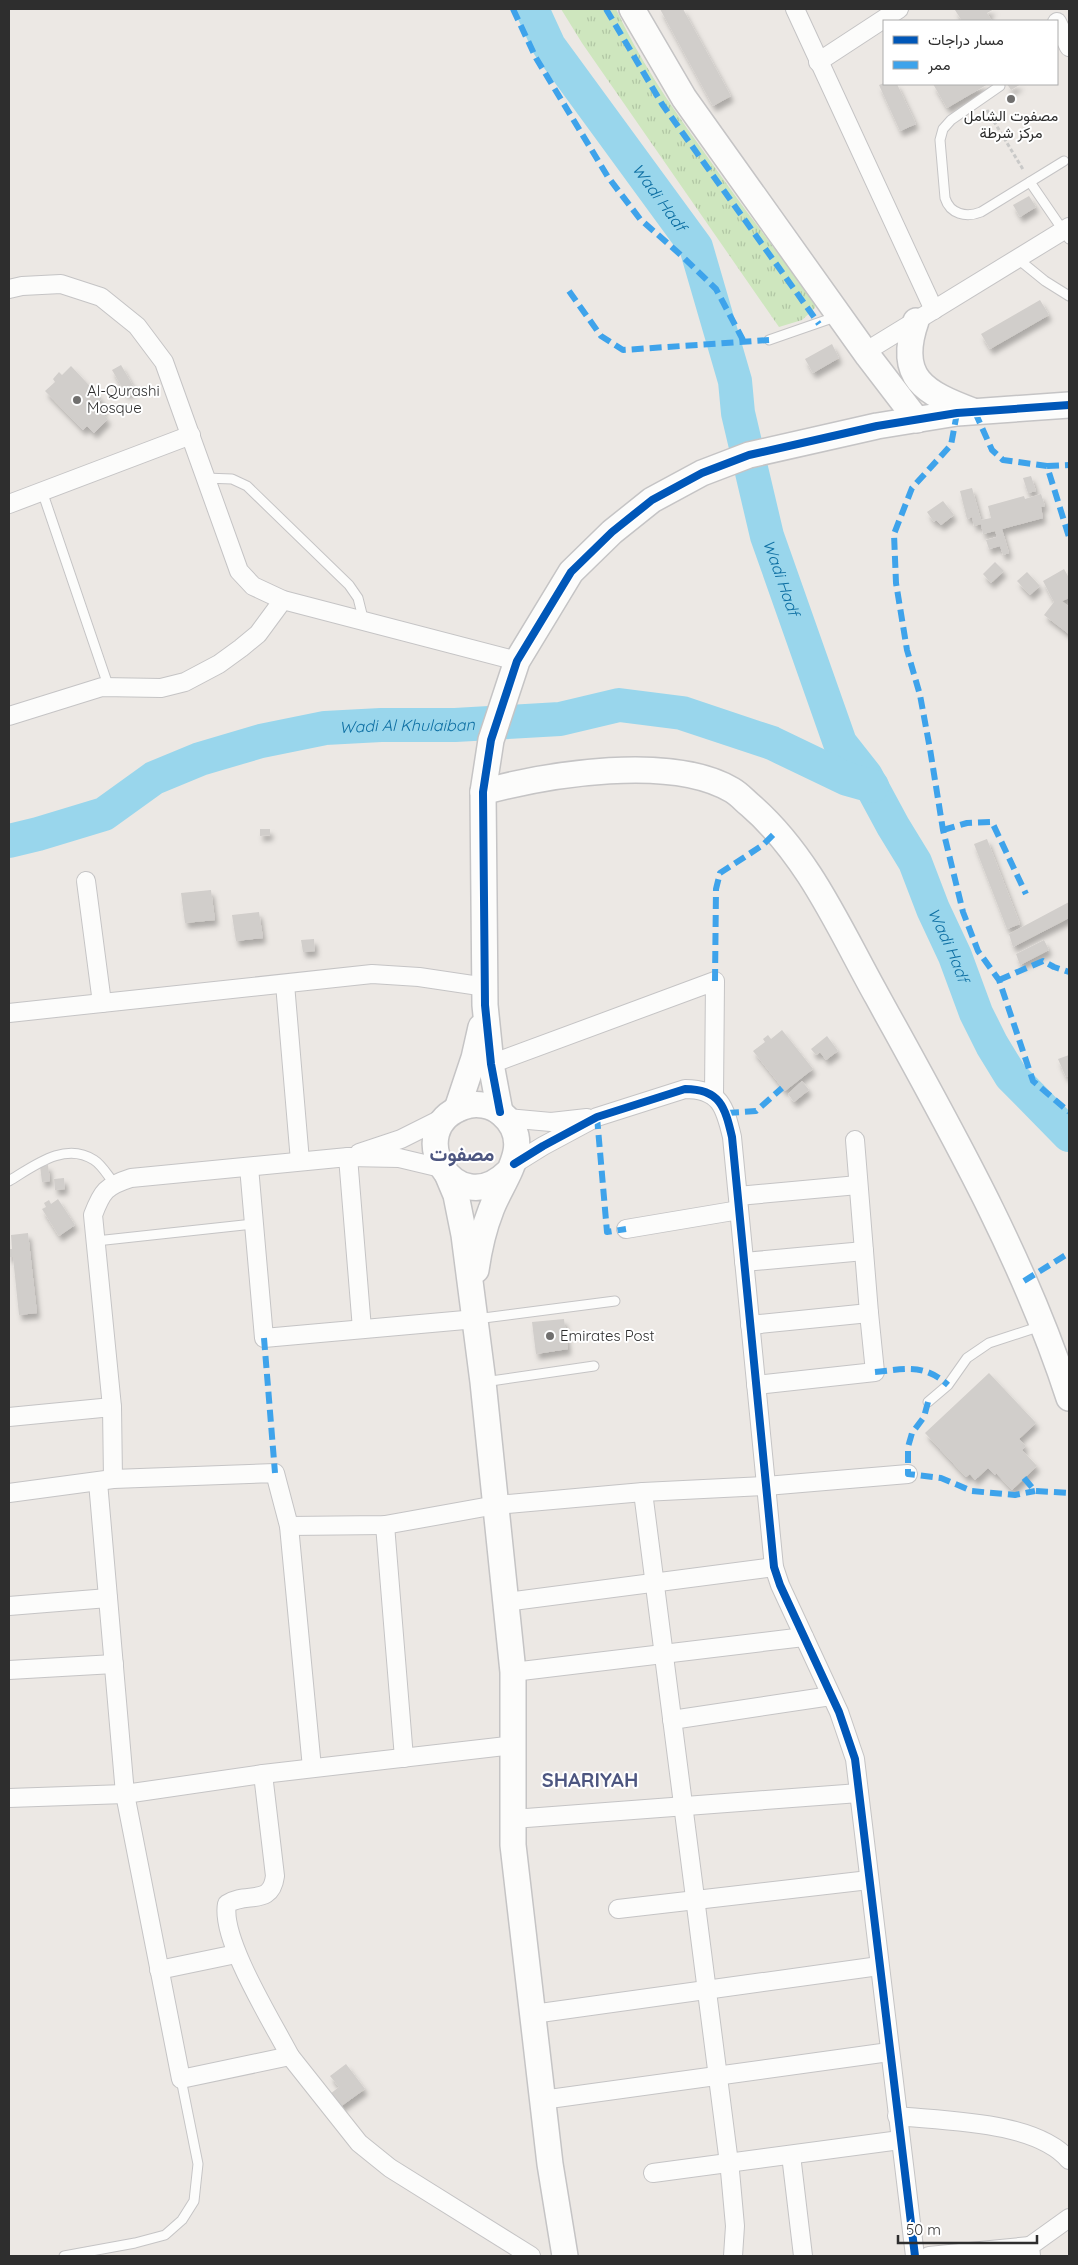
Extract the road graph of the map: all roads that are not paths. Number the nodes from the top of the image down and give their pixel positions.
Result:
1 (632, 9) edge
2 (795, 9) edge
3 (900, 9) edge
4 (1058, 24) edge
5 (1069, 48) edge
6 (818, 62) junction
7 (1000, 86) dead end
8 (1064, 161) dead end
9 (1030, 182) junction
10 (1067, 233) edge
11 (1018, 259) junction
12 (9, 289) edge
13 (1069, 296) edge
14 (925, 315) junction
15 (840, 316) junction
16 (770, 340) dead end
17 (865, 352) junction
18 (1069, 405) edge
19 (975, 412) junction
20 (916, 420) junction
21 (191, 435) junction
22 (206, 478) junction
23 (42, 491) junction
24 (9, 504) edge
25 (283, 600) junction
26 (364, 622) junction
27 (517, 661) junction
28 (109, 688) junction
29 (9, 716) edge
30 (483, 792) junction
31 (86, 881) dead end
32 (285, 984) junction
33 (485, 996) junction
34 (102, 1003) junction
35 (9, 1013) edge
36 (492, 1064) junction
37 (714, 1096) junction
38 (452, 1112) junction
39 (503, 1115) junction
40 (597, 1117) junction
41 (854, 1140) dead end
42 (348, 1157) junction
43 (300, 1161) junction
44 (249, 1167) junction
45 (511, 1168) junction
46 (445, 1172) junction
47 (9, 1180) edge
48 (114, 1183) junction
49 (858, 1185) junction
50 (738, 1203) junction
51 (253, 1224) junction
52 (626, 1229) dead end
53 (96, 1241) junction
54 (864, 1251) junction
55 (744, 1262) junction
56 (473, 1293) junction
57 (615, 1301) dead end
58 (869, 1313) junction
59 (476, 1319) junction
60 (750, 1325) junction
61 (1043, 1325) junction
62 (362, 1329) junction
63 (594, 1366) dead end
64 (483, 1382) junction
65 (756, 1385) junction
66 (1069, 1398) edge
67 (928, 1402) dead end
68 (112, 1406) junction
69 (9, 1417) edge
70 (908, 1474) dead end
71 (105, 1481) junction
72 (766, 1486) junction
73 (643, 1492) junction
74 (9, 1493) edge
75 (496, 1505) junction
76 (385, 1525) junction
77 (289, 1526) junction
78 (774, 1567) junction
79 (654, 1583) junction
80 (108, 1598) junction
81 (506, 1602) junction
82 (9, 1606) edge
83 (804, 1636) junction
84 (664, 1654) junction
85 (114, 1664) junction
86 (9, 1670) edge
87 (512, 1672) junction
88 (831, 1696) junction
89 (672, 1720) junction
90 (514, 1745) junction
91 (404, 1758) junction
92 (312, 1768) junction
93 (263, 1774) junction
94 (859, 1793) junction
95 (125, 1794) junction
96 (9, 1798) edge
97 (683, 1806) junction
98 (513, 1819) junction
99 (869, 1880) junction
100 (695, 1900) junction
101 (618, 1909) dead end
102 (236, 1954) junction
103 (880, 1966) junction
104 (159, 1970) junction
105 (707, 1990) junction
106 (532, 2014) junction
107 (890, 2052) junction
108 (290, 2056) junction
109 (718, 2076) junction
110 (181, 2079) junction
111 (542, 2100) junction
112 (897, 2116) junction
113 (900, 2140) junction
114 (790, 2154) junction
115 (1069, 2160) edge
116 (729, 2163) junction
117 (653, 2173) dead end
118 (1069, 2218) edge
119 (1030, 2251) edge
120 (64, 2256) edge
121 (531, 2256) edge
122 (565, 2256) edge
123 (733, 2256) edge
124 (803, 2256) edge
125 (915, 2256) edge
126 (929, 2256) edge

1 - 15 street
2 - 6 street
3 - 6 street
4 - 5 street
6 - 14 street
7 - 9 lane
8 - 9 lane
9 - 10 lane
10 - 11 street
11 - 13 lane
11 - 14 street
12 - 21 street
14 - 17 street
14 - 19 street
15 - 16 lane
15 - 17 street
17 - 20 street
18 - 19 street
19 - 20 street
20 - 27 street
21 - 22 street
21 - 23 street
22 - 25 street
22 - 26 lane
23 - 24 street
23 - 28 lane
25 - 26 street
25 - 28 street
26 - 27 street
27 - 30 street
28 - 29 street
30 - 33 street
30 - 61 street
31 - 34 street
32 - 33 street
32 - 34 street
32 - 43 street
33 - 36 street
33 - 38 street
34 - 35 street
36 - 37 street
36 - 39 street
37 - 40 street
37 - 50 street
38 - 39 street
38 - 42 street
38 - 46 street
39 - 40 street
39 - 45 street
40 - 45 street
41 - 49 street
42 - 43 street
42 - 46 street
42 - 62 street
43 - 44 street
44 - 48 street
44 - 51 street
45 - 46 street
45 - 56 street
46 - 56 street
47 - 48 lane
48 - 53 street
49 - 50 street
49 - 54 street
50 - 52 street
50 - 55 street
51 - 53 lane
51 - 62 street
53 - 68 street
54 - 55 street
54 - 58 street
55 - 60 street
56 - 59 street
57 - 59 lane
58 - 60 street
58 - 65 street
59 - 62 street
59 - 64 street
60 - 65 street
61 - 66 street
61 - 67 lane
63 - 64 lane
64 - 75 street
65 - 72 street
68 - 69 street
68 - 71 street
70 - 72 street
71 - 74 street
71 - 77 street
71 - 80 street
72 - 73 street
72 - 78 street
73 - 75 street
73 - 79 street
75 - 76 street
75 - 81 street
76 - 77 street
76 - 91 street
77 - 92 street
78 - 79 street
78 - 83 street
79 - 81 street
79 - 84 street
80 - 82 street
80 - 85 street
81 - 87 street
83 - 84 street
83 - 88 street
84 - 87 street
84 - 89 street
85 - 86 street
85 - 95 street
87 - 90 street
88 - 89 street
88 - 94 street
89 - 97 street
90 - 91 street
90 - 98 street
91 - 92 street
92 - 93 street
93 - 95 street
93 - 102 street
94 - 97 street
94 - 99 street
95 - 96 street
95 - 104 street
97 - 98 street
97 - 100 street
98 - 106 street
99 - 100 street
99 - 103 street
100 - 101 street
100 - 105 street
102 - 104 street
102 - 108 street
103 - 105 street
103 - 107 street
104 - 110 street
105 - 106 street
105 - 109 street
106 - 111 street
107 - 109 street
107 - 112 street
108 - 110 street
108 - 121 street
109 - 111 street
109 - 116 street
110 - 120 lane
111 - 122 street
112 - 113 street
112 - 115 street
113 - 114 street
113 - 125 street
114 - 116 street
114 - 124 street
116 - 117 street
116 - 123 street
118 - 119 street
119 - 126 street

